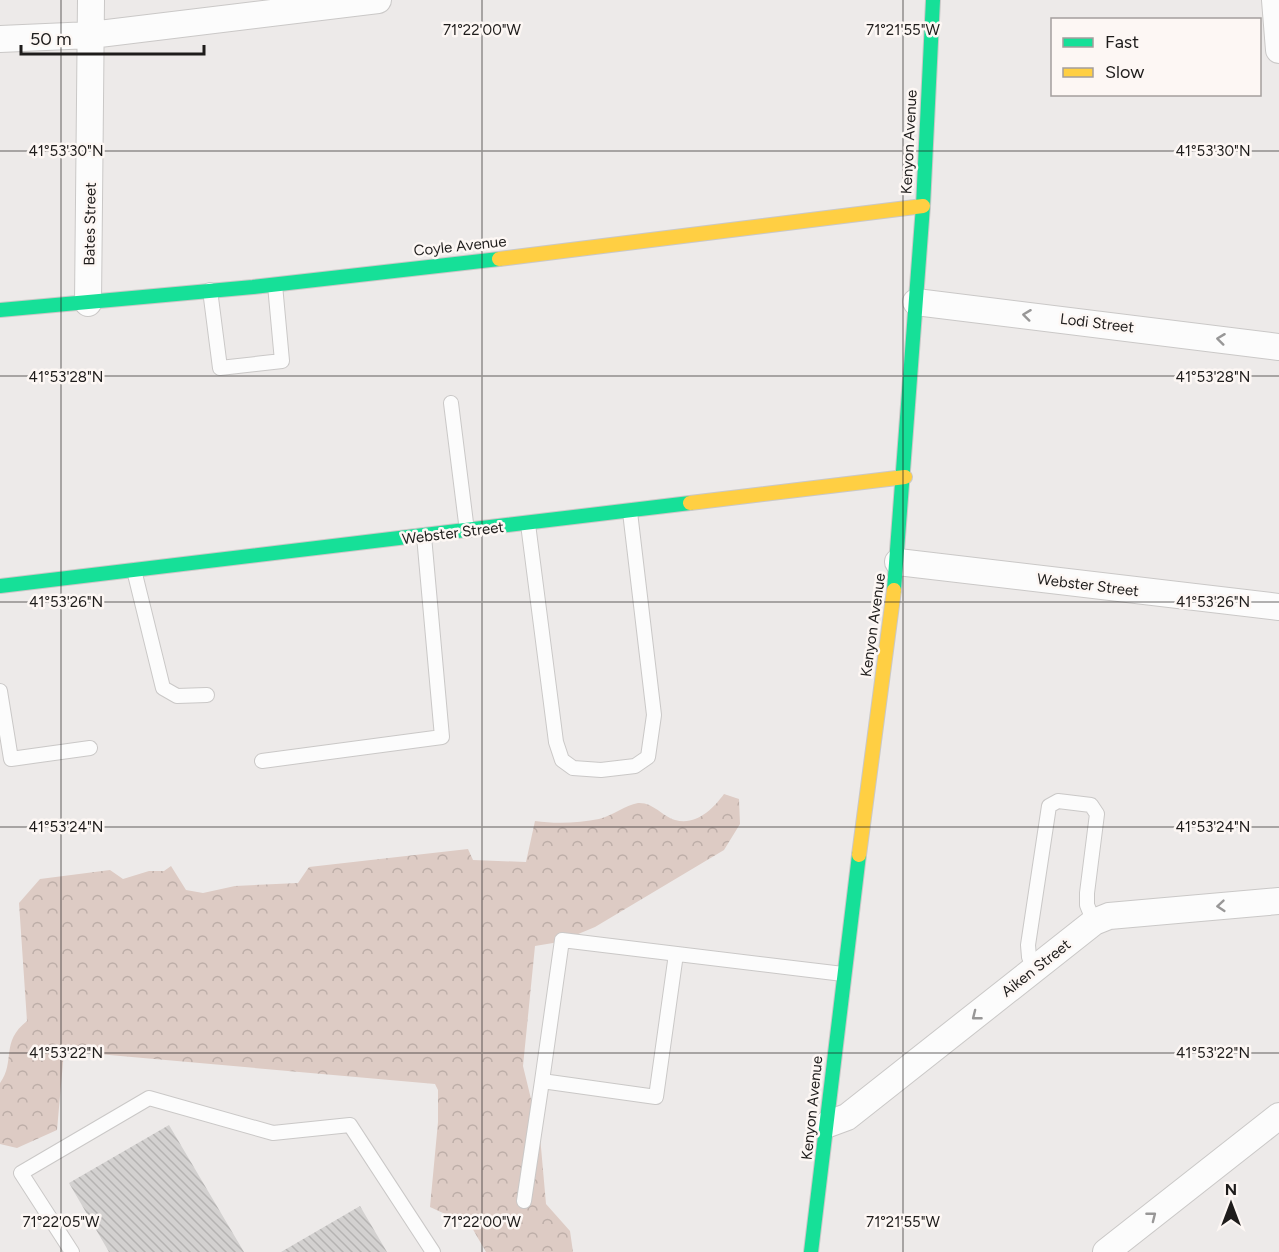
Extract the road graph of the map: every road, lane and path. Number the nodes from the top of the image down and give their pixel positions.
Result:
1 (91, 0) edge
2 (378, 0) edge
3 (933, 0) edge
4 (1275, 0) edge
5 (91, 35) junction
6 (0, 39) edge
7 (1279, 50) edge
8 (923, 206) junction
9 (275, 284) junction
10 (210, 290) junction
11 (916, 302) junction
12 (88, 303) junction
13 (0, 310) edge
14 (1279, 346) edge
15 (451, 403) dead end
16 (905, 477) junction
17 (630, 512) junction
18 (528, 524) junction
19 (467, 531) junction
20 (424, 536) junction
21 (898, 562) junction
22 (134, 570) junction
23 (0, 586) edge
24 (1279, 607) edge
25 (0, 691) edge
26 (207, 694) dead end
27 (90, 748) dead end
28 (262, 761) dead end
29 (1279, 901) edge
30 (1094, 922) junction
31 (676, 954) junction
32 (1034, 970) junction
33 (843, 974) junction
34 (542, 1081) junction
35 (1279, 1116) edge
36 (828, 1124) junction
37 (524, 1201) dead end
38 (72, 1252) edge
39 (433, 1252) edge
40 (811, 1252) edge
41 (1107, 1252) edge

1 - 5 street, Bates Street
2 - 5 street
3 - 8 street, Kenyon Avenue
4 - 7 street
5 - 6 street
5 - 12 street, Bates Street
8 - 9 street, Coyle Avenue
8 - 11 street, Kenyon Avenue
9 - 10 street, Coyle Avenue
9 - 10 lane
10 - 12 street, Coyle Avenue
14 -> 11 street, Lodi Street
11 - 16 street, Kenyon Avenue
12 - 13 street, Coyle Avenue
15 - 19 lane
16 - 17 street, Webster Street
16 - 21 street, Kenyon Avenue
17 - 18 street, Webster Street
17 - 18 lane
18 - 19 street, Webster Street
19 - 20 street, Webster Street
20 - 22 street, Webster Street
20 - 28 lane
21 - 24 street, Webster Street
21 - 33 street, Kenyon Avenue
22 - 23 street, Webster Street
22 - 26 lane
25 - 27 lane
29 -> 30 street, Aiken Street
30 - 32 street, Aiken Street
30 - 32 lane
31 - 33 lane
31 - 34 lane
31 - 34 lane
32 -> 36 street, Aiken Street
33 - 36 street, Kenyon Avenue
34 - 37 lane
41 -> 35 street
36 - 40 street, Kenyon Avenue
38 - 39 lane

